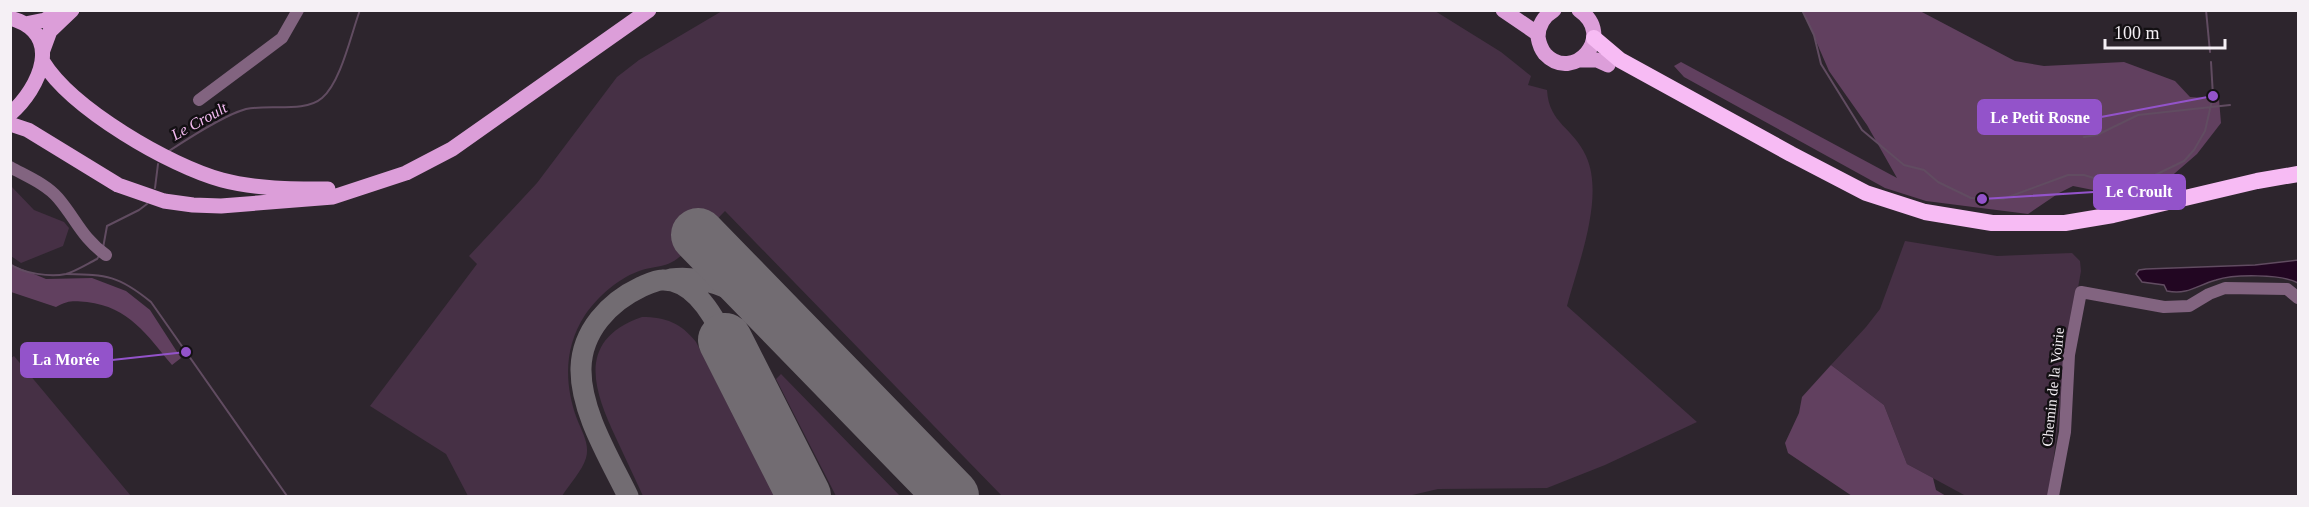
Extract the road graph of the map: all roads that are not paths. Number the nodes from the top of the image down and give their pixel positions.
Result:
1 (62, 10) edge
2 (72, 10) edge
3 (298, 10) edge
4 (649, 10) edge
5 (1503, 10) edge
6 (1554, 10) edge
7 (1586, 14) edge
8 (10, 18) edge
9 (25, 24) junction
10 (1538, 34) junction
11 (1594, 38) junction
12 (43, 56) junction
13 (1580, 60) junction
14 (1608, 65) joint
15 (199, 100) dead end
16 (10, 114) edge
17 (10, 124) edge
18 (10, 167) edge
19 (2298, 174) edge
20 (2298, 184) edge
21 (372, 185) junction
22 (102, 252) dead end
23 (2298, 298) edge
24 (2053, 496) edge

1 - 9 main road
2 - 12 main road
3 - 15 street
4 - 21 main road
5 - 10 main road
6 - 10 main road
7 - 11 main road
8 - 9 main road
9 - 12 main road
10 - 13 main road
11 - 13 main road
11 - 19 highway
12 - 16 main road
12 - 21 main road
13 - 14 main road
14 - 20 highway
17 - 21 main road
18 - 22 street
23 - 24 street, Chemin de la Voirie

